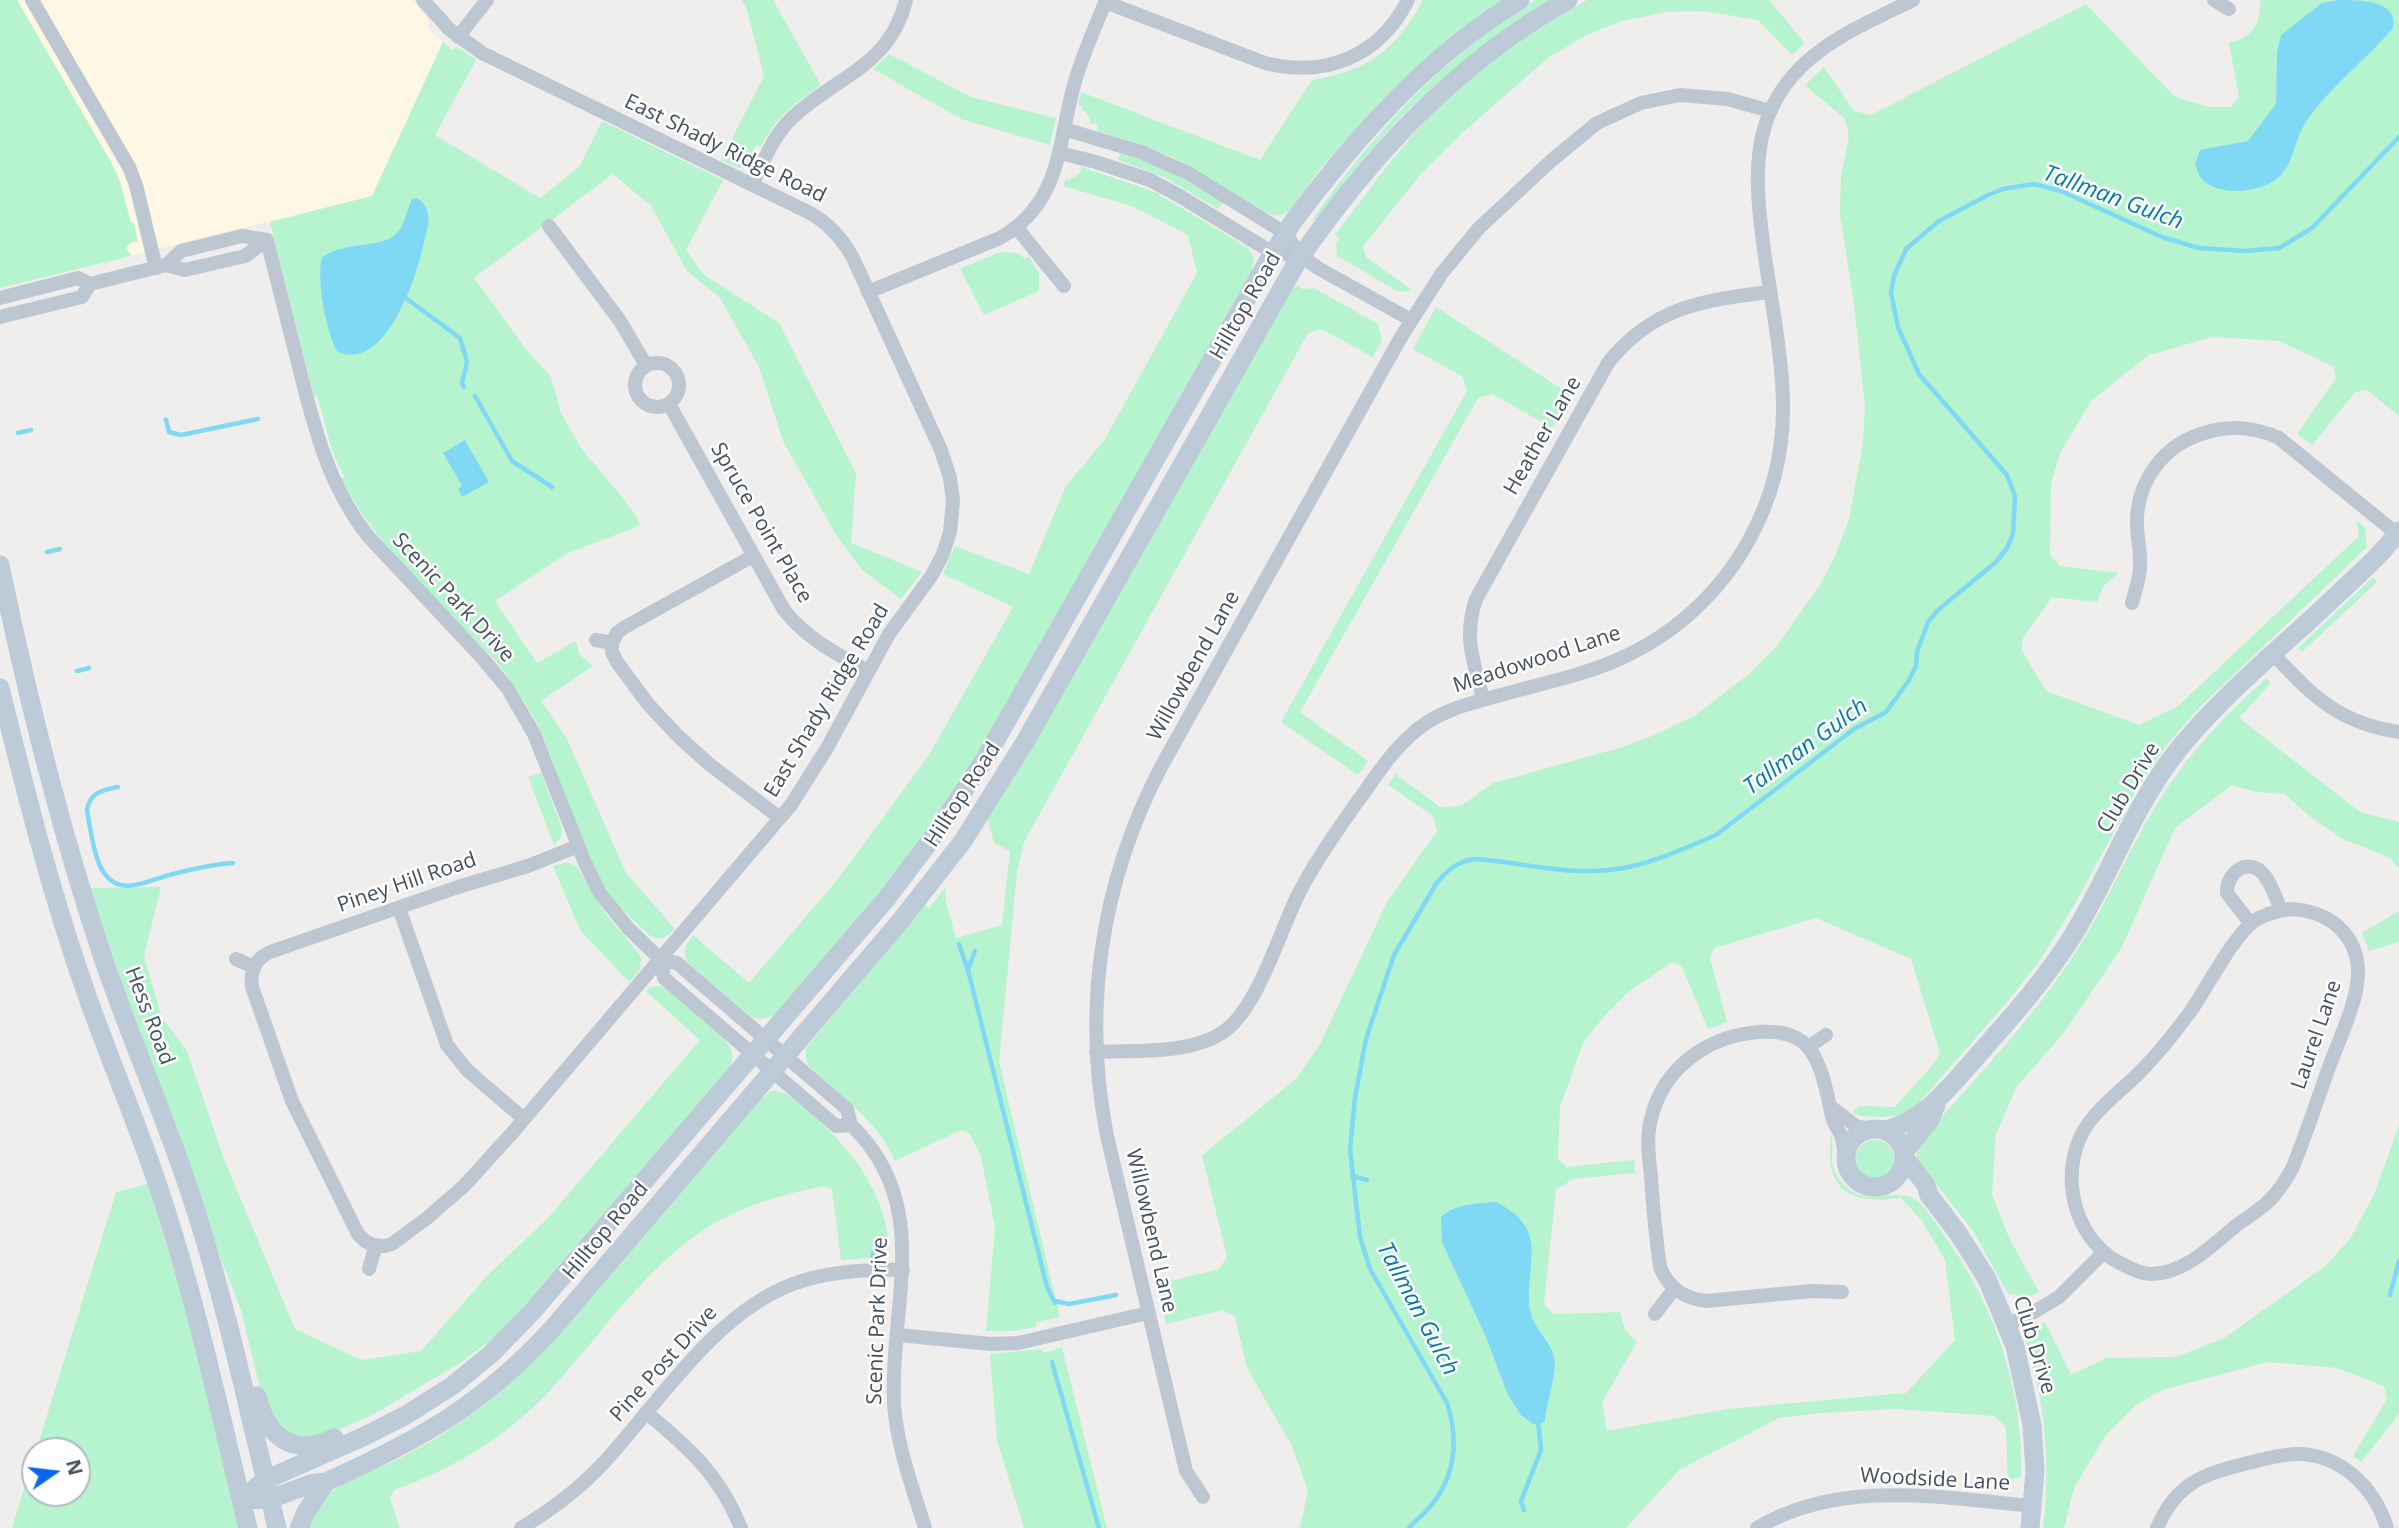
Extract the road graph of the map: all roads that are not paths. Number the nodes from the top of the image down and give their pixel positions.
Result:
1 (32, 0) edge
2 (423, 0) edge
3 (487, 0) edge
4 (906, 0) edge
5 (1408, 0) edge
6 (1520, 0) edge
7 (1568, 0) edge
8 (1913, 0) edge
9 (2214, 0) edge
10 (1106, 1) edge
11 (2229, 9) dead end
12 (458, 37) junction
13 (1770, 111) junction
14 (1064, 129) junction
15 (1060, 153) junction
16 (752, 185) junction
17 (549, 226) dead end
18 (1016, 227) junction
19 (1285, 233) junction
20 (1273, 253) junction
21 (1301, 256) junction
22 (161, 266) junction
23 (90, 284) junction
24 (1064, 286) dead end
25 (868, 292) junction
26 (1770, 292) junction
27 (0, 298) edge
28 (0, 317) edge
29 (1411, 320) junction
30 (646, 365) junction
31 (668, 404) junction
32 (2398, 533) edge
33 (753, 556) junction
34 (0, 565) edge
35 (2132, 603) dead end
36 (596, 640) dead end
37 (612, 643) junction
38 (2273, 654) junction
39 (868, 671) junction
40 (0, 688) edge
41 (1483, 699) junction
42 (2399, 732) edge
43 (780, 818) junction
44 (578, 846) junction
45 (398, 908) junction
46 (2281, 910) junction
47 (2251, 923) junction
48 (236, 959) dead end
49 (661, 960) junction
50 (254, 967) junction
51 (1826, 1035) dead end
52 (766, 1040) junction
53 (1808, 1047) junction
54 (1096, 1052) junction
55 (753, 1055) junction
56 (785, 1056) junction
57 (772, 1072) junction
58 (1937, 1101) junction
59 (1831, 1107) junction
60 (524, 1119) junction
61 (850, 1125) junction
62 (1876, 1129) junction
63 (1904, 1154) junction
64 (1846, 1156) junction
65 (1887, 1184) junction
66 (1929, 1195) junction
67 (376, 1245) junction
68 (2103, 1254) junction
69 (369, 1269) dead end
70 (903, 1270) junction
71 (1674, 1290) junction
72 (1842, 1292) dead end
73 (221, 1302) junction
74 (1149, 1313) junction
75 (1655, 1314) dead end
76 (2007, 1325) junction
77 (898, 1335) junction
78 (426, 1403) junction
79 (647, 1413) junction
80 (326, 1482) junction
81 (268, 1490) junction
82 (1203, 1497) dead end
83 (241, 1500) junction
84 (2033, 1506) junction
85 (539, 1523) edge
86 (248, 1528) edge
87 (277, 1528) edge
88 (299, 1528) edge
89 (521, 1528) edge
90 (741, 1528) edge
91 (925, 1528) edge
92 (1757, 1528) edge
93 (2030, 1528) edge
94 (2157, 1528) edge
95 (2387, 1528) edge

1 - 22 street
2 - 12 street, East Shady Ridge Road
3 - 12 street
4 - 16 street
5 - 10 street
6 - 19 main road, Hilltop Road
7 - 21 main road, Hilltop Road
8 - 13 street, Meadowood Lane
9 - 11 street
10 - 14 street
12 - 16 street, East Shady Ridge Road
13 - 26 street, Meadowood Lane
13 - 29 street, Willowbend Lane
14 - 15 street
14 - 19 street
15 - 18 street
15 - 20 street
16 - 25 street, East Shady Ridge Road
17 - 30 street
18 - 24 street
18 - 25 street
19 - 20 main road, Hilltop Road
19 - 21 street
20 - 21 street
20 - 52 main road, Hilltop Road
21 - 29 street
21 - 56 main road, Hilltop Road
22 - 23 street
22 - 44 street, Scenic Park Drive
23 - 27 street
23 - 28 street
25 - 39 street, East Shady Ridge Road
26 - 41 street, Heather Lane
26 - 41 street, Meadowood Lane
29 - 54 street, Willowbend Lane
30 - 31 street
30 - 31 street
31 - 33 street, Spruce Point Place
32 - 35 street
32 - 38 main road, Club Drive
33 - 37 street
33 - 39 street, Spruce Point Place
34 - 73 main road, Hess Road
36 - 37 street
37 - 43 street
38 - 42 street
38 - 58 main road, Club Drive
39 - 43 street, East Shady Ridge Road
40 - 83 main road
41 - 54 street, Meadowood Lane
43 - 49 street, East Shady Ridge Road
44 - 45 street, Piney Hill Road
44 - 49 street, Scenic Park Drive
45 - 50 street, Piney Hill Road
45 - 60 street
46 - 47 street, Laurel Lane
46 - 47 street
46 - 68 street, Laurel Lane
47 - 68 street
48 - 50 street
49 - 52 street, Scenic Park Drive
49 - 55 street, Scenic Park Drive
49 - 60 street, East Shady Ridge Road
50 - 67 street
51 - 53 street
52 - 55 main road, Hilltop Road
52 - 56 street, Scenic Park Drive
53 - 59 street
53 - 71 street
54 - 74 street, Willowbend Lane
55 - 57 street, Scenic Park Drive
55 - 78 main road, Hilltop Road
56 - 57 main road, Hilltop Road
56 - 61 street, Scenic Park Drive
57 - 61 street, Scenic Park Drive
57 - 80 main road, Hilltop Road
58 - 62 main road, Club Drive
58 - 63 main road, Club Drive
59 - 62 street
59 - 64 street
60 - 67 street, East Shady Ridge Road
61 - 70 street, Scenic Park Drive
62 - 63 main road
62 - 64 main road
63 - 65 main road
63 - 66 main road, Club Drive
64 - 65 main road
65 - 66 main road
66 - 76 main road, Club Drive
67 - 69 street
68 - 76 street
70 - 77 street, Scenic Park Drive
70 - 79 street, Pine Post Drive
71 - 72 street
71 - 75 street
73 - 78 main road
73 - 81 main road, Hess Road
74 - 77 street
74 - 82 street, Willowbend Lane
76 - 84 main road, Club Drive
77 - 91 street, Scenic Park Drive
78 - 81 main road, Hilltop Road
79 - 85 street, Pine Post Drive
79 - 90 street
80 - 81 main road, Hilltop Road
80 - 88 main road
81 - 83 main road, Hilltop Road
81 - 87 main road
83 - 86 main road
84 - 92 street, Woodside Lane
84 - 93 main road, Club Drive
85 - 89 street, Pine Post Drive
94 - 95 street

